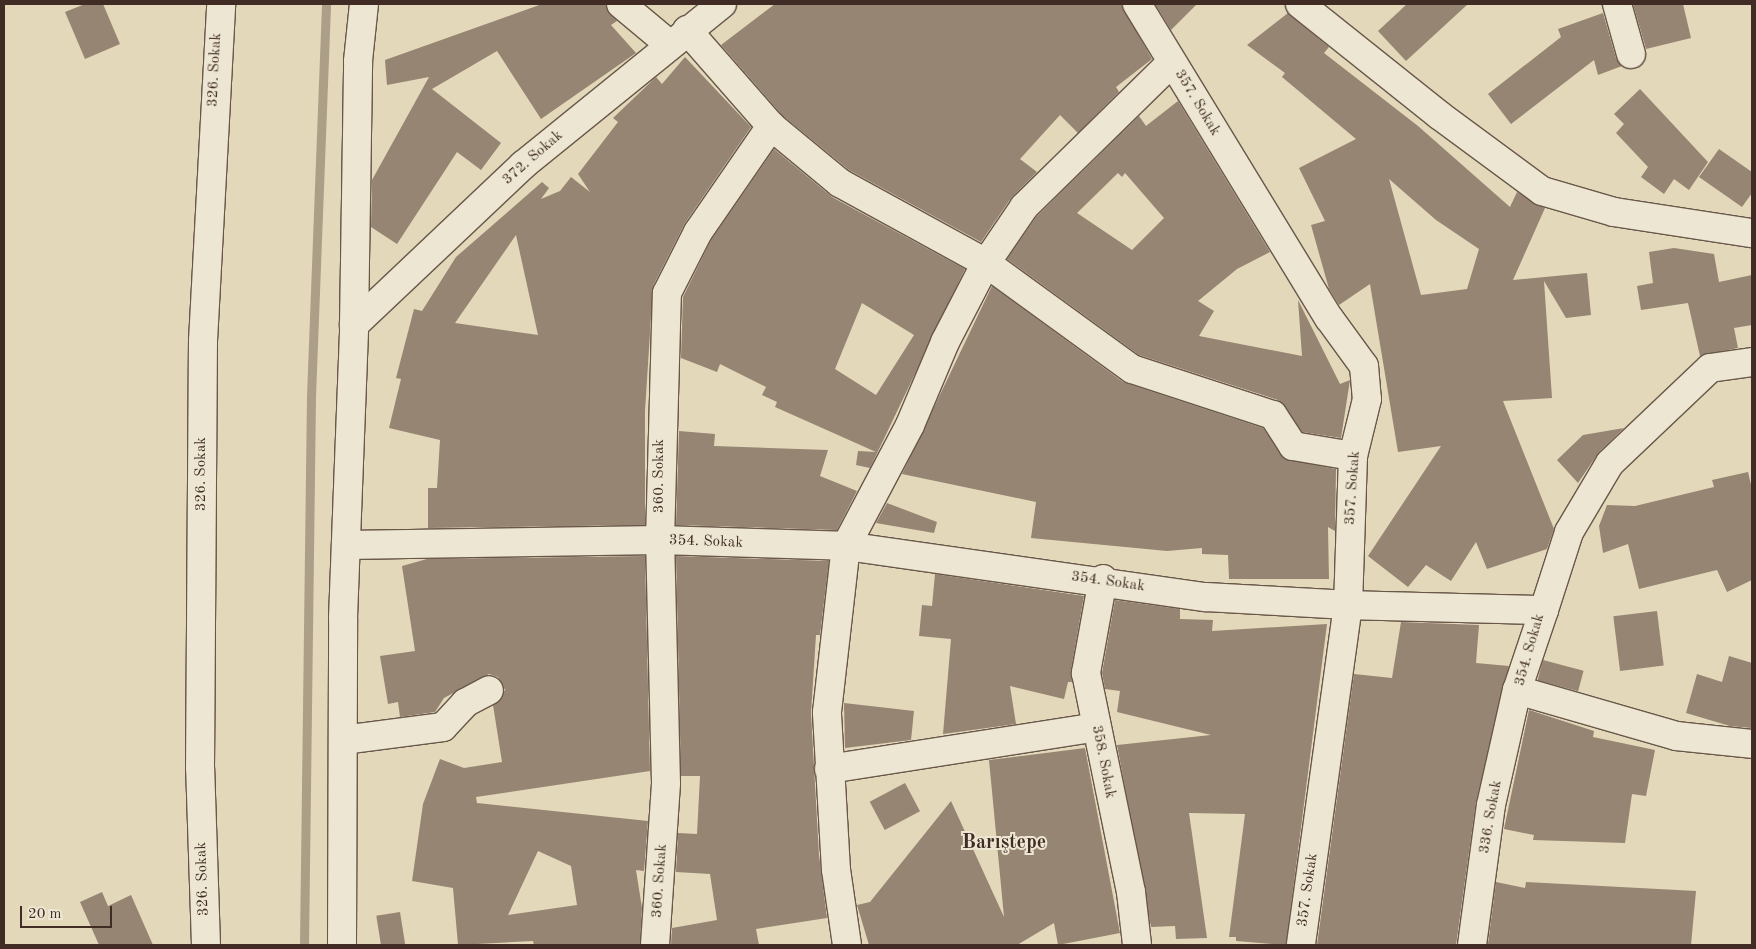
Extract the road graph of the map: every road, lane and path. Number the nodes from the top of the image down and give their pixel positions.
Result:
1 (221, 4) edge
2 (364, 4) edge
3 (621, 4) edge
4 (722, 4) edge
5 (1137, 4) edge
6 (1300, 4) edge
7 (1617, 4) edge
8 (678, 37) junction
9 (1631, 54) dead end
10 (1172, 62) junction
11 (771, 126) junction
12 (1752, 233) edge
13 (986, 263) junction
14 (354, 325) junction
15 (1752, 362) edge
16 (1353, 456) junction
17 (660, 540) junction
18 (346, 545) junction
19 (846, 546) junction
20 (1103, 579) junction
21 (1348, 606) junction
22 (1544, 610) junction
23 (489, 690) dead end
24 (1517, 690) junction
25 (1096, 728) junction
26 (343, 740) junction
27 (1752, 744) edge
28 (829, 768) junction
29 (206, 945) edge
30 (342, 945) edge
31 (655, 945) edge
32 (846, 945) edge
33 (1137, 945) edge
34 (1301, 945) edge
35 (1472, 945) edge

1 - 29 street, 326. Sokak
2 - 14 street
3 - 8 street
4 - 8 street, 372. Sokak
5 - 10 street, 357. Sokak
6 - 12 street
7 - 9 street
8 - 11 street
8 - 14 street, 372. Sokak
10 - 13 street
10 - 16 street, 357. Sokak
11 - 13 street
11 - 17 street, 360. Sokak
13 - 16 street
13 - 19 street
14 - 18 street
15 - 22 street
16 - 21 street, 357. Sokak
17 - 18 street, 354. Sokak
17 - 19 street, 354. Sokak
17 - 31 street, 360. Sokak
18 - 26 street
19 - 20 street, 354. Sokak
19 - 28 street
20 - 21 street, 354. Sokak
20 - 25 street, 358. Sokak
21 - 22 street, 354. Sokak
21 - 34 street, 357. Sokak
22 - 24 street, 354. Sokak
23 - 26 street
24 - 27 street, 354. Sokak
24 - 35 street, 336. Sokak
25 - 28 street
25 - 33 street, 358. Sokak
26 - 30 street
28 - 32 street

